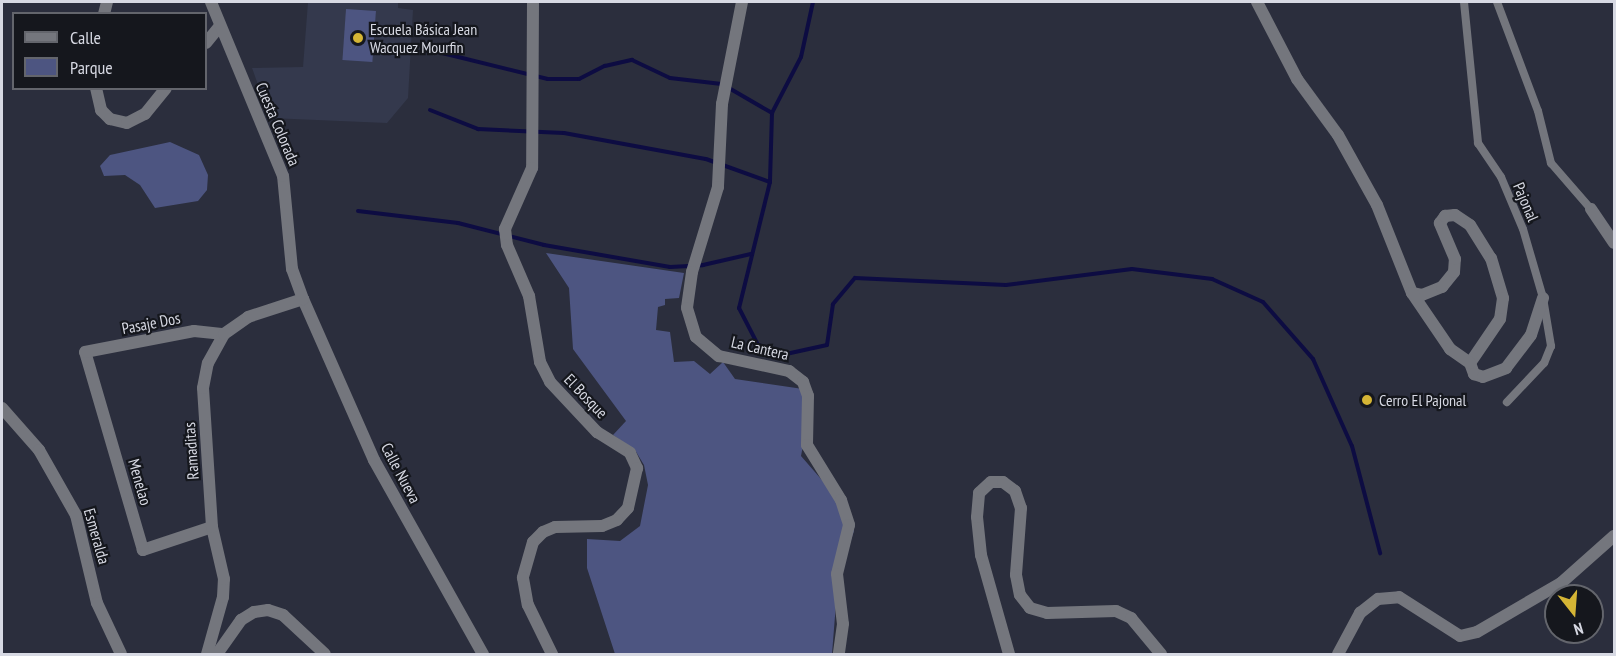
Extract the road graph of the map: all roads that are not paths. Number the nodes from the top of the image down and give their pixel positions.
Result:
1 (211, 2) edge
2 (533, 2) edge
3 (742, 2) edge
4 (1257, 2) edge
5 (1464, 2) edge
6 (1497, 2) edge
7 (220, 26) junction
8 (207, 42) edge
9 (96, 90) edge
10 (164, 90) edge
11 (1592, 209) joint
12 (1614, 243) edge
13 (1412, 293) junction
14 (1543, 298) junction
15 (303, 299) junction
16 (224, 334) junction
17 (85, 352) joint
18 (1470, 363) junction
19 (1507, 402) dead end
20 (2, 408) edge
21 (212, 527) junction
22 (1614, 536) edge
23 (121, 654) edge
24 (207, 654) edge
25 (217, 654) edge
26 (325, 654) edge
27 (483, 654) edge
28 (552, 654) edge
29 (839, 654) edge
30 (1009, 654) edge
31 (1161, 654) edge
32 (1338, 654) edge

1 - 7 street, Cuesta Colorada
2 - 28 street, El Bosque
3 - 29 street, La Cantera
4 - 13 street
5 - 14 lane, Pajonal
6 - 11 lane
7 - 8 street
7 - 15 street, Cuesta Colorada
9 - 10 street
11 - 12 street
13 - 18 street
13 - 18 street
14 - 18 street
14 - 19 lane, Pajonal
15 - 16 street, Ramaditas
15 - 27 street, Calle Nueva
16 - 17 street, Pasaje Dos
16 - 21 street, Ramaditas
17 - 21 street, Menelao
20 - 23 street, Esmeralda
21 - 24 street, Ramaditas
22 - 32 street
25 - 26 street
30 - 31 street

